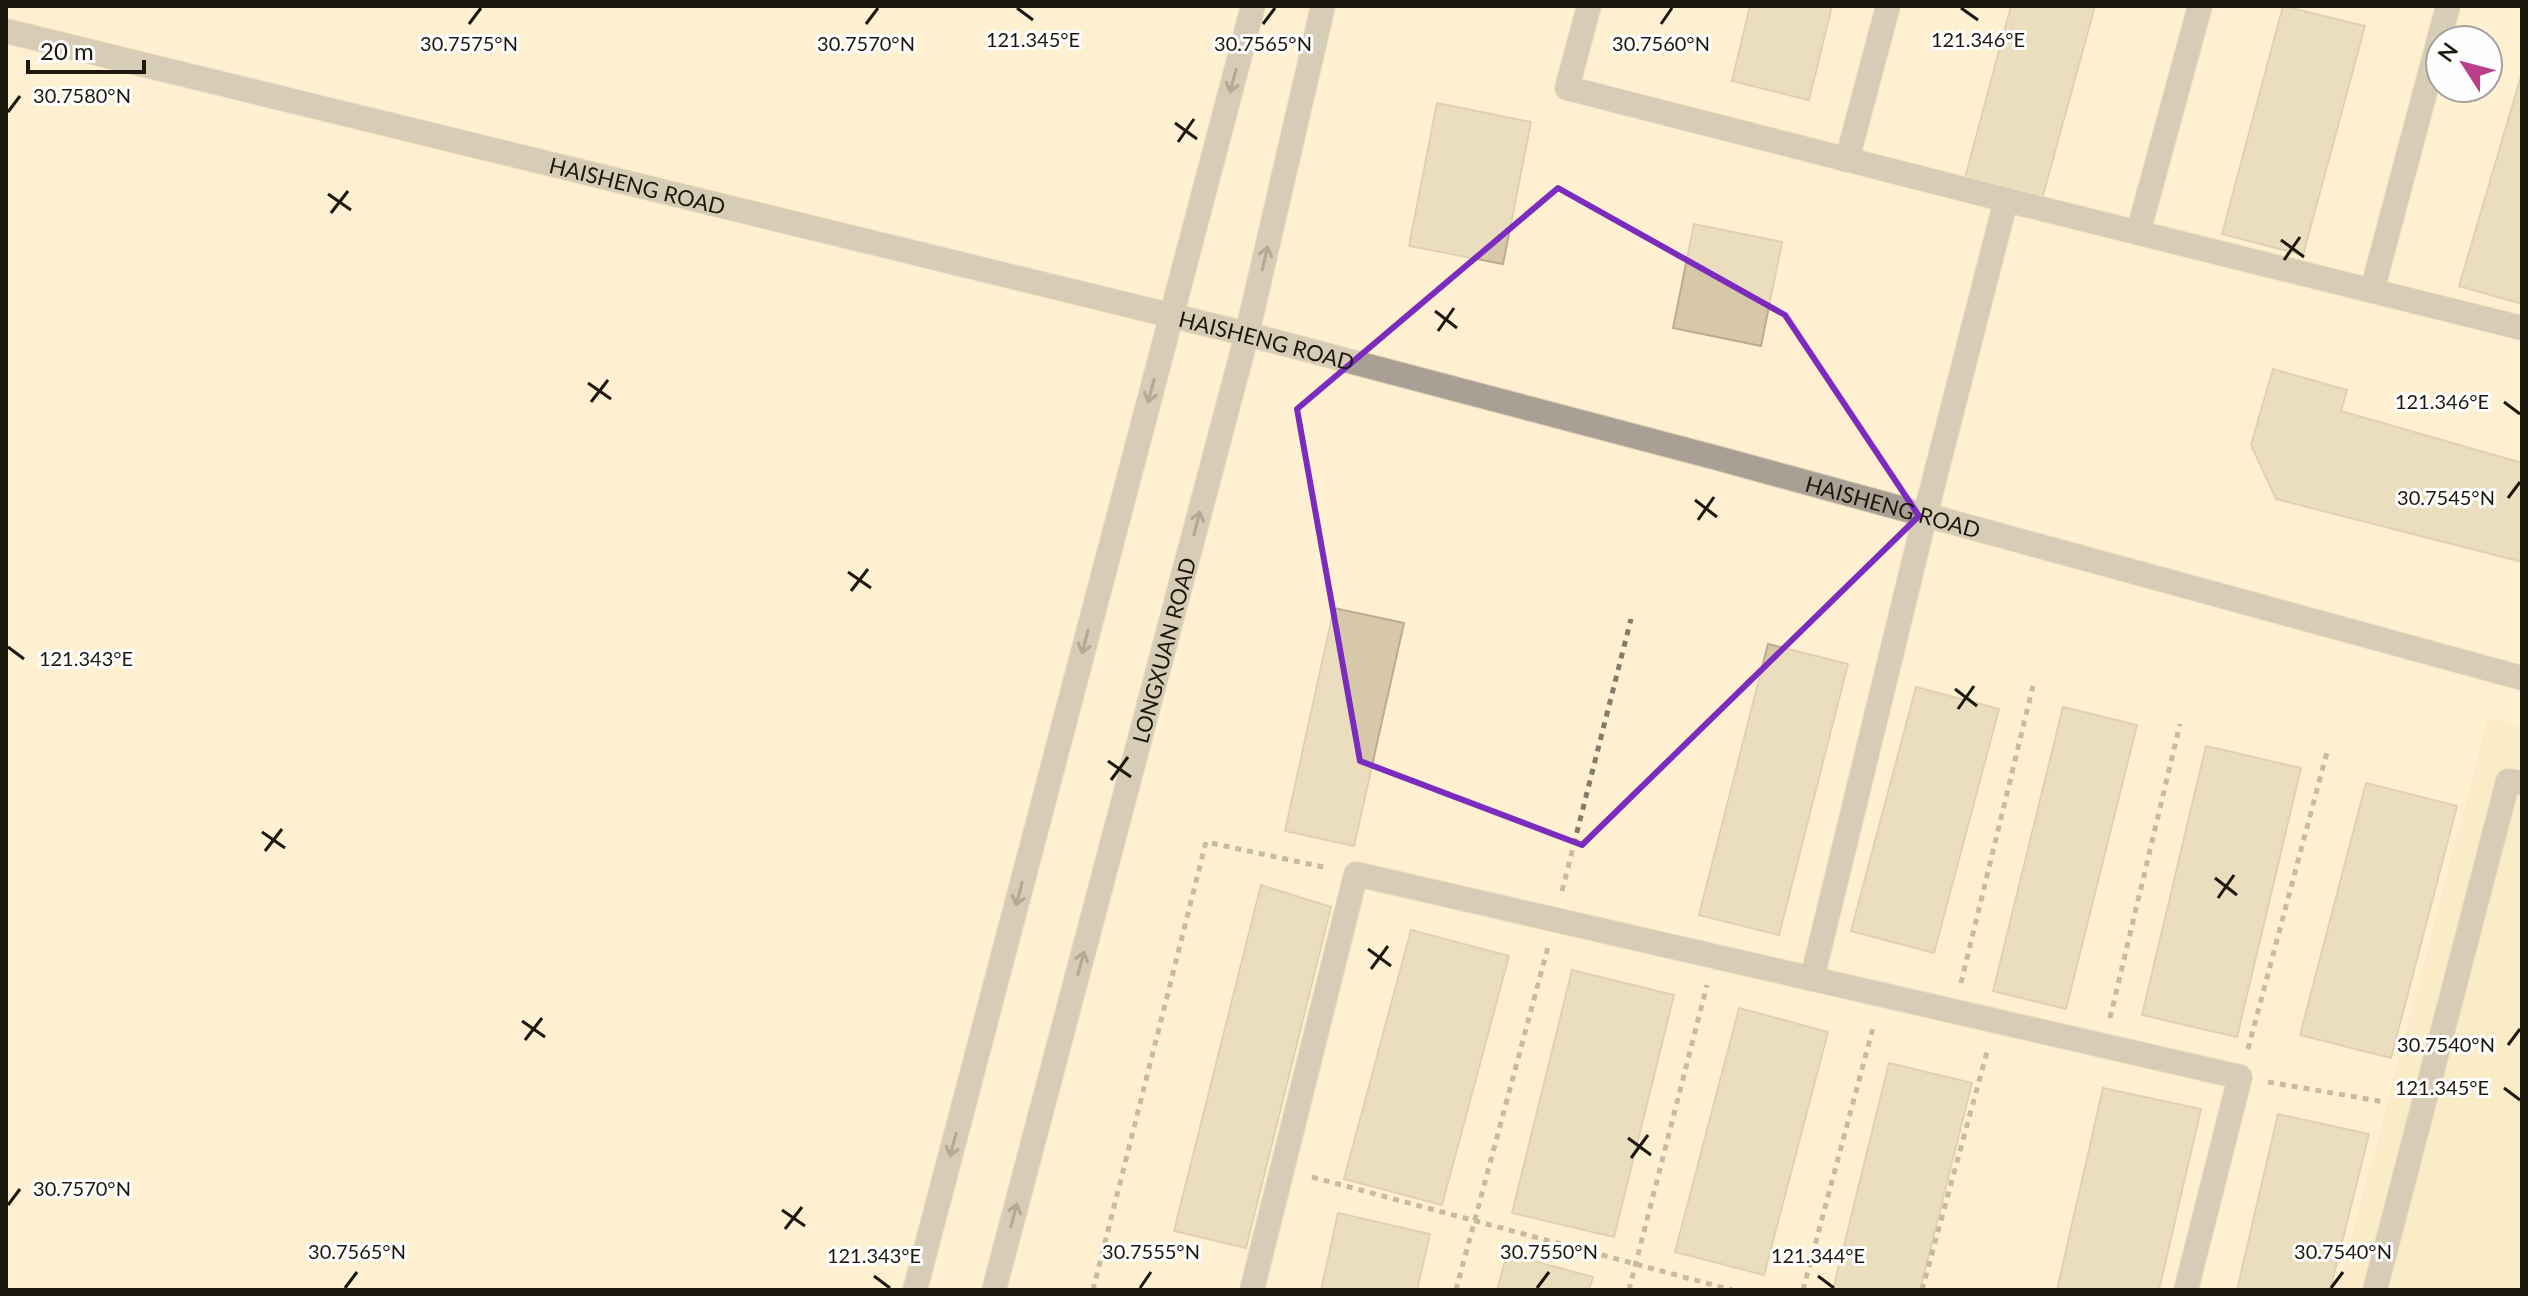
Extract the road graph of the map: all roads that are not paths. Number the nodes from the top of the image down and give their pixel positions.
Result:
1 (1253, 6) edge
2 (1323, 6) edge
3 (1589, 6) edge
4 (1888, 6) edge
5 (2200, 6) edge
6 (2448, 6) edge
7 (6, 31) edge
8 (1847, 160) junction
9 (2006, 200) junction
10 (2138, 233) junction
11 (2372, 291) junction
12 (1170, 315) junction
13 (2522, 328) edge
14 (1247, 334) junction
15 (1925, 516) junction
16 (2522, 678) edge
17 (2522, 783) edge
18 (1812, 979) junction
19 (915, 1290) edge
20 (994, 1290) edge
21 (1252, 1290) edge
22 (2186, 1290) edge
23 (2375, 1290) edge

1 -> 12 street
14 -> 2 street, LONGXUAN ROAD
3 - 8 street
4 - 8 street
5 - 10 street
6 - 11 street
7 - 12 street, HAISHENG ROAD
8 - 9 street
9 - 10 street
9 - 15 street
10 - 11 street
11 - 13 street
12 - 14 street, HAISHENG ROAD
12 -> 19 street
14 - 15 street, HAISHENG ROAD
20 -> 14 street, LONGXUAN ROAD
15 - 16 street, HAISHENG ROAD
15 - 18 street
17 - 23 street
18 - 21 street
18 - 22 street

